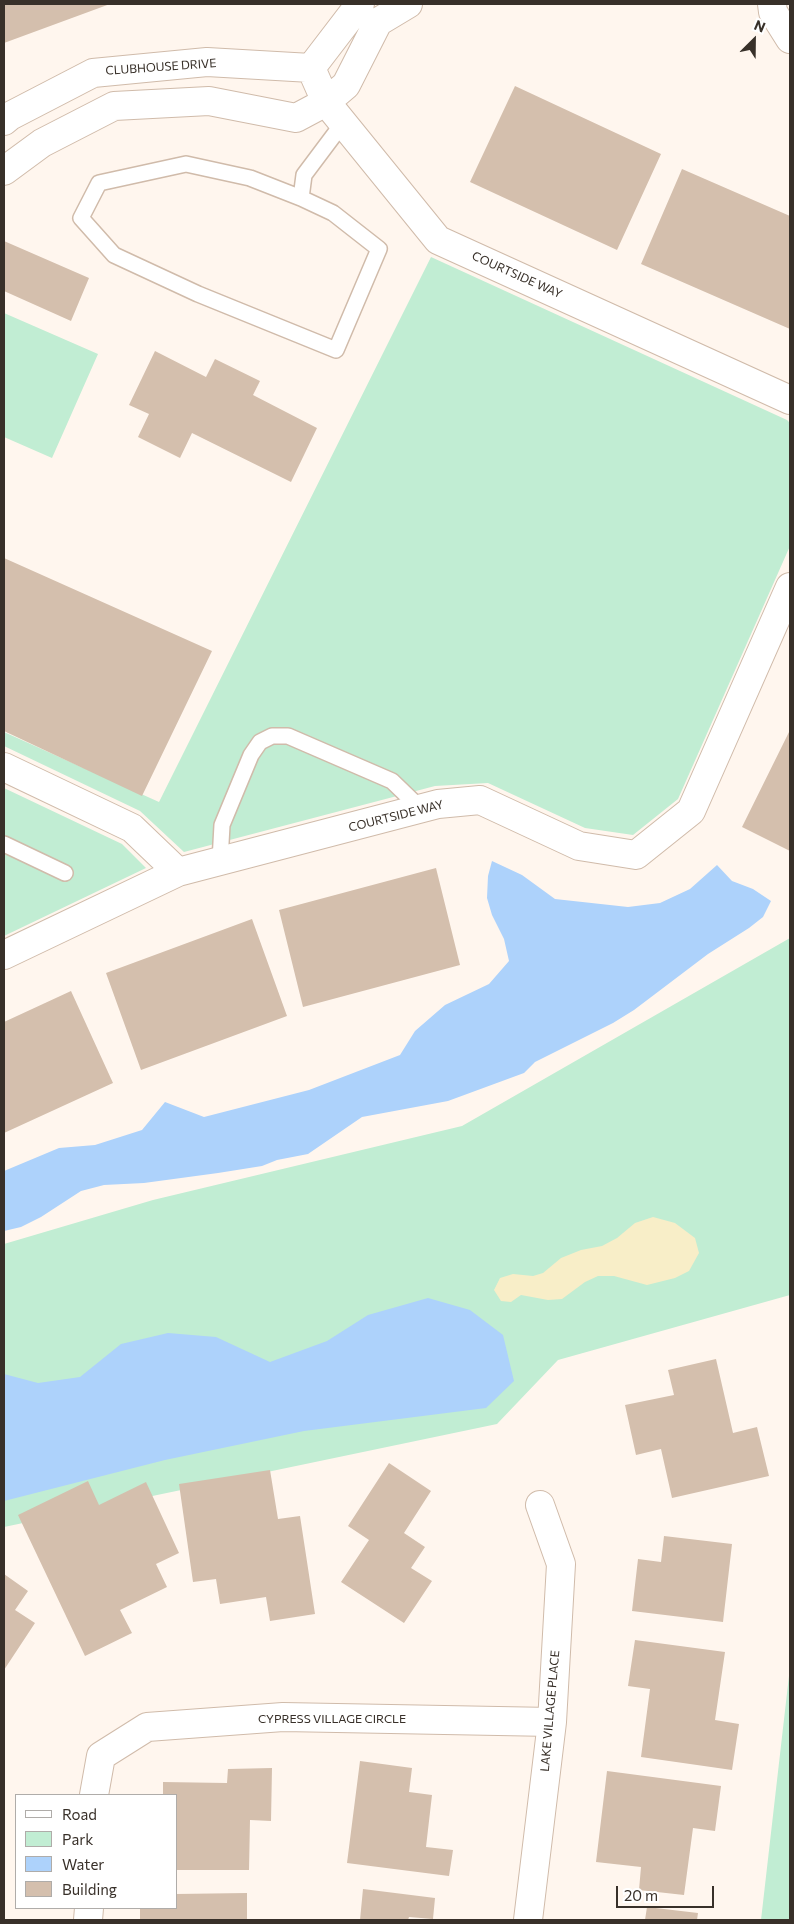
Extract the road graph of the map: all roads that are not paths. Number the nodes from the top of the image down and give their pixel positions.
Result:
1 (360, 4) edge
2 (408, 4) edge
3 (772, 4) edge
4 (790, 39) edge
5 (311, 68) junction
6 (326, 102) junction
7 (4, 121) edge
8 (343, 123) junction
9 (4, 170) edge
10 (301, 198) junction
11 (790, 400) edge
12 (790, 587) edge
13 (4, 767) edge
14 (420, 809) junction
15 (4, 845) edge
16 (220, 861) junction
17 (178, 872) junction
18 (65, 873) dead end
19 (4, 956) edge
20 (540, 1505) dead end
21 (552, 1722) junction
22 (94, 1794) edge
23 (528, 1920) edge

1 - 5 street
2 - 6 street
3 - 4 street
5 - 6 street, COURTSIDE WAY
5 - 7 street, CLUBHOUSE DRIVE
6 - 8 street, COURTSIDE WAY
6 - 9 street
8 - 10 lane
8 - 11 street, COURTSIDE WAY
10 - 10 lane
12 - 14 street, COURTSIDE WAY
13 - 17 street
14 - 16 street, COURTSIDE WAY
14 - 16 lane
15 - 18 lane
16 - 17 street, COURTSIDE WAY
17 - 19 street, COURTSIDE WAY
20 - 21 street, LAKE VILLAGE PLACE
21 - 22 street, CYPRESS VILLAGE CIRCLE
21 - 23 street, LAKE VILLAGE PLACE

